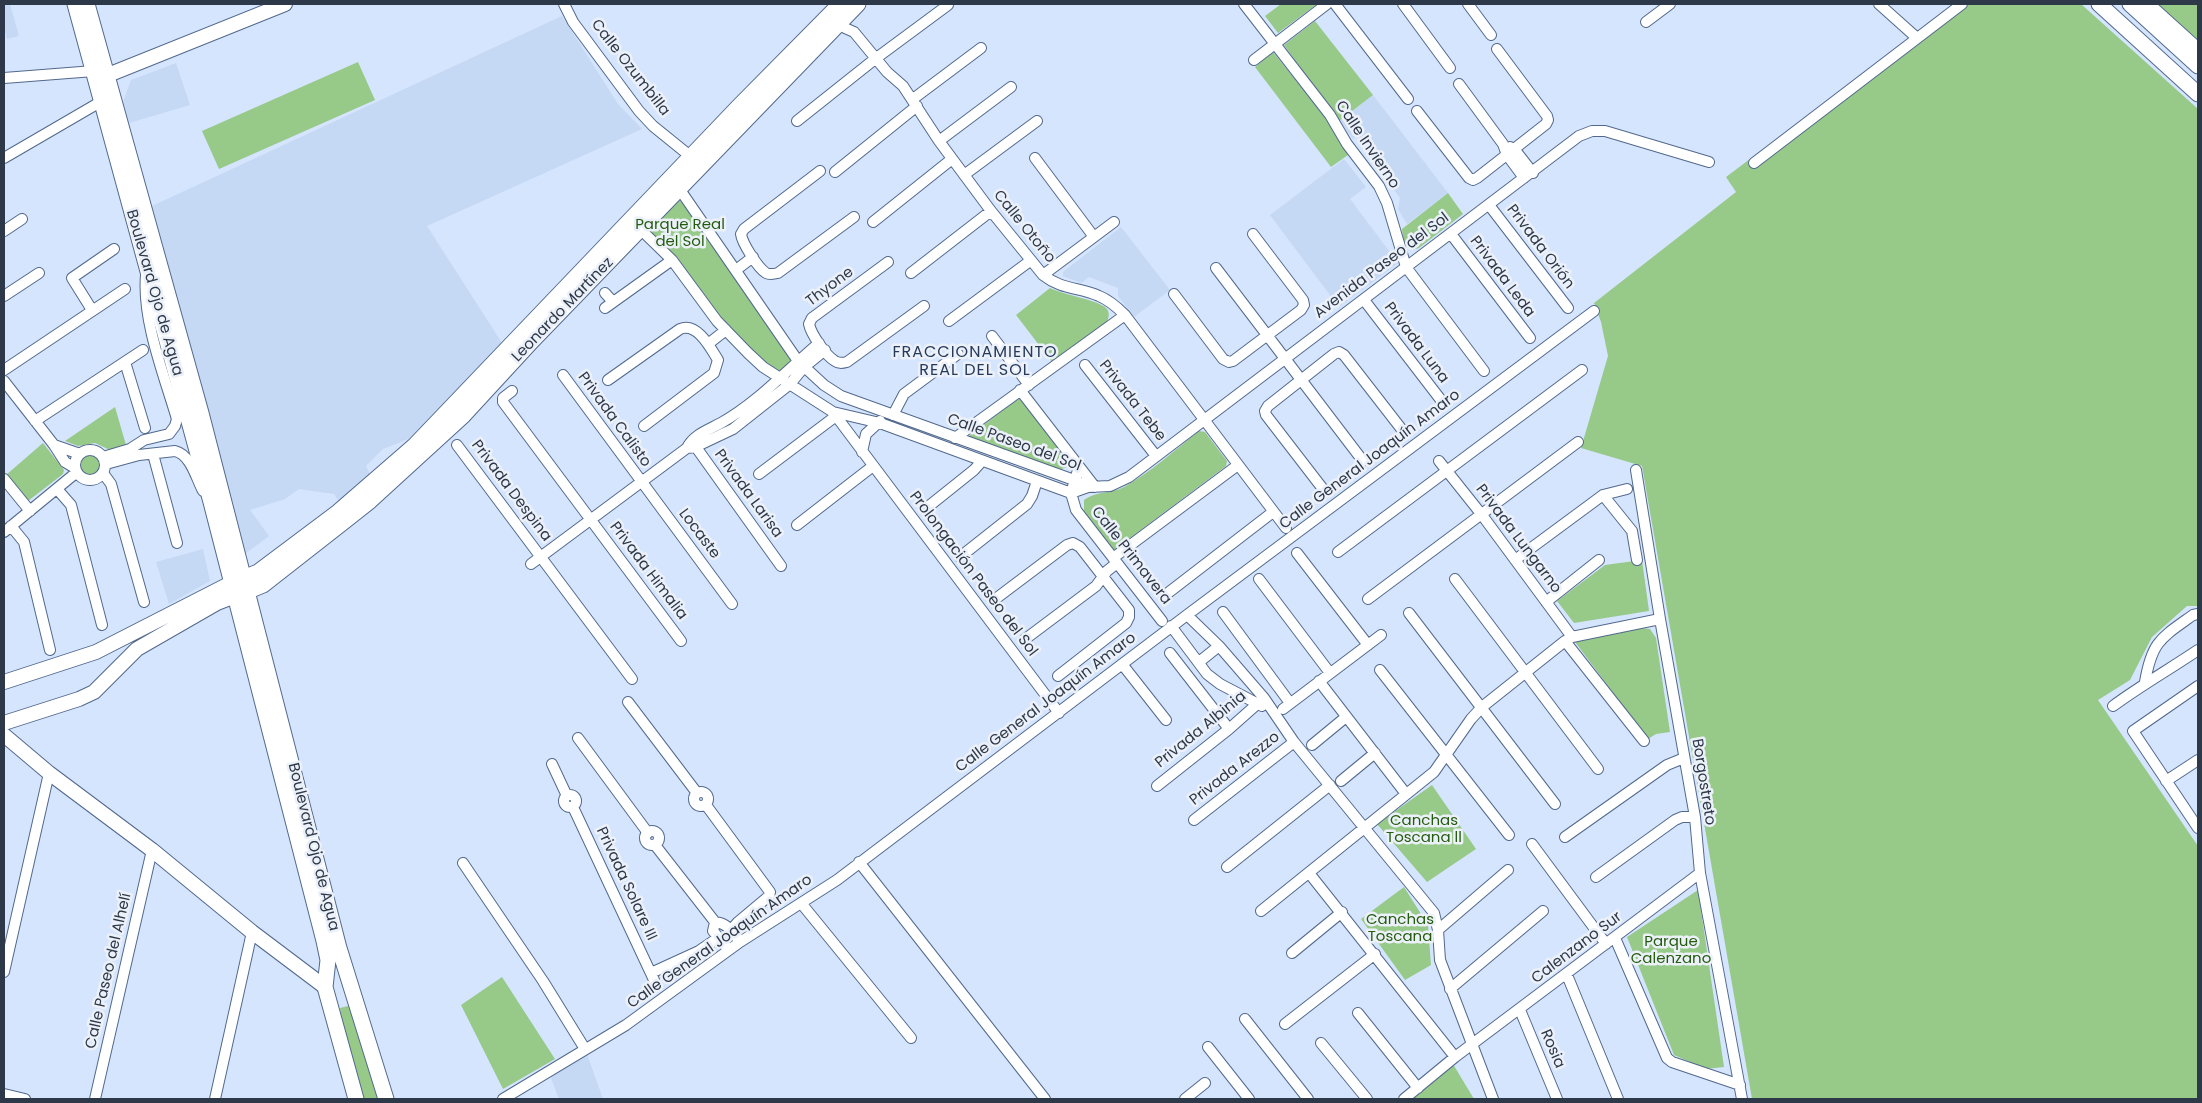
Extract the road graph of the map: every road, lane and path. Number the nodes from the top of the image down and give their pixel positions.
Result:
1 (75, 4) edge
2 (86, 4) edge
3 (286, 4) edge
4 (564, 4) edge
5 (1244, 4) edge
6 (1327, 4) edge
7 (1335, 4) edge
8 (1403, 4) edge
9 (1468, 4) edge
10 (1670, 4) edge
11 (1879, 4) edge
12 (1962, 4) edge
13 (2099, 4) edge
14 (2113, 4) edge
15 (2130, 4) edge
16 (2146, 4) edge
17 (948, 5) edge
18 (843, 10) edge
19 (1646, 22) dead end
20 (2138, 33) junction
21 (1491, 35) dead end
22 (1917, 38) junction
23 (1274, 44) junction
24 (981, 48) dead end
25 (1498, 50) dead end
26 (2198, 51) edge
27 (875, 59) junction
28 (1254, 60) dead end
29 (2198, 66) edge
30 (1450, 68) dead end
31 (101, 73) junction
32 (4, 78) edge
33 (2198, 81) edge
34 (1459, 84) dead end
35 (1011, 87) dead end
36 (2198, 94) edge
37 (1408, 99) dead end
38 (102, 100) junction
39 (915, 103) junction
40 (1417, 112) dead end
41 (797, 121) dead end
42 (1037, 121) dead end
43 (938, 142) junction
44 (1511, 152) junction
45 (4, 158) edge
46 (952, 158) junction
47 (1035, 158) dead end
48 (696, 161) junction
49 (1709, 162) dead end
50 (1754, 163) dead end
51 (820, 171) dead end
52 (835, 172) dead end
53 (964, 175) junction
54 (1528, 176) junction
55 (675, 183) junction
56 (1489, 205) junction
57 (991, 211) junction
58 (854, 218) dead end
59 (22, 219) dead end
60 (873, 222) dead end
61 (1114, 222) dead end
62 (635, 224) junction
63 (4, 231) edge
64 (1253, 234) dead end
65 (1451, 234) junction
66 (1094, 237) junction
67 (114, 249) dead end
68 (753, 258) junction
69 (672, 260) junction
70 (1030, 261) junction
71 (147, 262) junction
72 (888, 262) dead end
73 (1216, 268) dead end
74 (1406, 268) junction
75 (736, 270) junction
76 (911, 272) dead end
77 (38, 273) dead end
78 (1043, 275) junction
79 (125, 289) dead end
80 (605, 293) dead end
81 (1174, 294) dead end
82 (4, 296) edge
83 (1364, 300) junction
84 (614, 302) junction
85 (924, 306) dead end
86 (605, 308) dead end
87 (1568, 308) dead end
88 (92, 310) junction
89 (1594, 311) dead end
90 (1125, 315) junction
91 (949, 321) dead end
92 (726, 330) junction
93 (1267, 335) junction
94 (529, 336) junction
95 (992, 336) dead end
96 (1530, 338) dead end
97 (708, 344) junction
98 (822, 347) junction
99 (143, 350) dead end
100 (958, 354) dead end
101 (1284, 358) junction
102 (125, 362) junction
103 (801, 364) junction
104 (1085, 365) dead end
105 (4, 370) edge
106 (1582, 370) dead end
107 (1484, 371) dead end
108 (563, 375) dead end
109 (780, 379) junction
110 (608, 380) dead end
111 (1301, 380) junction
112 (4, 382) edge
113 (790, 384) junction
114 (1025, 388) junction
115 (512, 391) dead end
116 (1444, 404) dead end
117 (888, 413) junction
118 (834, 414) junction
119 (1204, 419) junction
120 (35, 421) junction
121 (880, 423) junction
122 (644, 426) dead end
123 (145, 428) dead end
124 (1402, 431) dead end
125 (955, 438) junction
126 (1578, 442) dead end
127 (457, 444) dead end
128 (54, 445) junction
129 (691, 445) junction
130 (862, 452) junction
131 (80, 454) junction
132 (153, 454) junction
133 (1156, 456) junction
134 (1439, 460) dead end
135 (982, 461) junction
136 (1363, 461) dead end
137 (104, 465) junction
138 (1238, 465) junction
139 (874, 466) junction
140 (1079, 467) junction
141 (405, 469) junction
142 (76, 470) junction
143 (387, 470) junction
144 (1636, 470) dead end
145 (1447, 471) junction
146 (759, 474) dead end
147 (4, 479) edge
148 (1074, 480) junction
149 (1037, 481) junction
150 (641, 482) junction
151 (1092, 487) junction
152 (57, 489) junction
153 (1323, 489) dead end
154 (1627, 489) dead end
155 (381, 491) junction
156 (1071, 493) junction
157 (1603, 495) junction
158 (212, 502) junction
159 (929, 506) dead end
160 (30, 511) junction
161 (1273, 512) junction
162 (1482, 515) junction
163 (590, 520) junction
164 (797, 525) dead end
165 (1286, 528) dead end
166 (8, 529) edge
167 (177, 544) dead end
168 (1338, 552) dead end
169 (1297, 553) dead end
170 (541, 556) junction
171 (960, 557) dead end
172 (1515, 560) junction
173 (1600, 560) dead end
174 (1637, 560) dead end
175 (531, 564) dead end
176 (1118, 564) junction
177 (781, 566) dead end
178 (1104, 579) junction
179 (1259, 579) dead end
180 (1454, 579) dead end
181 (239, 588) junction
182 (1164, 596) dead end
183 (998, 597) dead end
184 (1368, 599) dead end
185 (144, 602) dead end
186 (1546, 602) junction
187 (732, 604) dead end
188 (1222, 612) dead end
189 (1409, 613) dead end
190 (2198, 614) edge
191 (1187, 615) junction
192 (1660, 619) junction
193 (1167, 624) junction
194 (102, 626) dead end
195 (1381, 635) dead end
196 (1569, 639) junction
197 (681, 640) dead end
198 (1024, 640) dead end
199 (1368, 645) junction
200 (1219, 646) junction
201 (50, 650) dead end
202 (2198, 650) edge
203 (1170, 653) dead end
204 (1199, 662) junction
205 (1122, 664) junction
206 (1380, 670) dead end
207 (1330, 673) junction
208 (1525, 674) junction
209 (1058, 676) dead end
210 (632, 679) dead end
211 (1319, 681) junction
212 (4, 682) edge
213 (2145, 682) junction
214 (2198, 686) edge
215 (1260, 701) junction
216 (628, 702) dead end
217 (2113, 706) dead end
218 (1482, 707) junction
219 (1059, 713) junction
220 (1346, 717) junction
221 (1166, 720) dead end
222 (4, 722) edge
223 (1229, 729) junction
224 (4, 735) edge
225 (578, 738) dead end
226 (1644, 741) dead end
227 (1294, 742) junction
228 (1312, 745) dead end
229 (1375, 753) junction
230 (1447, 754) junction
231 (1684, 758) junction
232 (2198, 760) edge
233 (552, 764) dead end
234 (1598, 769) dead end
235 (49, 773) junction
236 (1341, 781) dead end
237 (2166, 781) junction
238 (1330, 785) junction
239 (1156, 786) dead end
240 (1406, 794) junction
241 (1555, 804) dead end
242 (1695, 817) junction
243 (1194, 820) dead end
244 (1364, 827) junction
245 (2198, 828) edge
246 (1510, 835) dead end
247 (1565, 837) dead end
248 (1532, 844) dead end
249 (152, 850) junction
250 (860, 862) junction
251 (463, 863) dead end
252 (1227, 868) dead end
253 (1508, 870) dead end
254 (1309, 873) junction
255 (1700, 873) junction
256 (1596, 877) dead end
257 (801, 902) junction
258 (1543, 911) dead end
259 (1261, 912) dead end
260 (1342, 912) junction
261 (715, 922) junction
262 (731, 930) junction
263 (1438, 930) junction
264 (252, 932) junction
265 (718, 938) junction
266 (1615, 938) junction
267 (740, 942) junction
268 (1606, 944) junction
269 (729, 950) junction
270 (1292, 953) dead end
271 (1375, 954) junction
272 (4, 972) edge
273 (1567, 975) junction
274 (349, 982) junction
275 (1450, 989) junction
276 (327, 994) junction
277 (354, 998) junction
278 (1520, 1010) junction
279 (1358, 1012) dead end
280 (1245, 1019) dead end
281 (1285, 1024) dead end
282 (911, 1038) dead end
283 (1321, 1043) dead end
284 (1473, 1046) junction
285 (1208, 1048) dead end
286 (585, 1049) junction
287 (1455, 1057) junction
288 (1204, 1083) dead end
289 (1740, 1085) junction
290 (1418, 1088) junction
291 (4, 1094) edge
292 (25, 1099) edge
293 (95, 1099) edge
294 (215, 1099) edge
295 (356, 1099) edge
296 (386, 1099) edge
297 (503, 1099) edge
298 (1045, 1099) edge
299 (1185, 1099) edge
300 (1249, 1099) edge
301 (1308, 1099) edge
302 (1367, 1099) edge
303 (1404, 1099) edge
304 (1494, 1099) edge
305 (1557, 1099) edge
306 (1618, 1099) edge
307 (1742, 1099) edge

1 - 31 main road, Boulevard Ojo de Agua
2 - 31 main road, Boulevard Ojo de Agua
3 - 31 street
4 - 48 street, Calle Ozumbilla
5 - 23 street, Calle Invierno
6 - 23 street
7 - 37 street
8 - 30 street
9 - 21 street
10 - 19 street
11 - 22 street
12 - 22 street
13 - 20 main road
14 - 20 main road
15 - 29 main road
16 - 26 main road
17 - 27 street
18 - 27 street, Calle Otoño
18 - 48 main road, Leonardo Martínez
20 - 33 main road
20 - 36 main road
22 - 50 street
23 - 28 street
23 - 74 street, Calle Invierno
24 - 39 street
25 - 44 street
27 - 39 street, Calle Otoño
27 - 41 street
31 - 32 street
31 - 38 main road, Boulevard Ojo de Agua
31 - 181 main road, Boulevard Ojo de Agua
34 - 44 street
35 - 43 street
38 - 45 street
38 - 71 main road, Boulevard Ojo de Agua
39 - 43 street, Calle Otoño
39 - 52 street
40 - 44 street
42 - 53 street
43 - 46 street, Calle Otoño
44 - 54 street
46 - 53 street, Calle Otoño
46 - 60 street
47 - 66 street
48 - 55 main road, Leonardo Martínez
49 - 54 street, Avenida Paseo del Sol
51 - 68 street
53 - 57 street, Calle Otoño
54 - 56 street, Avenida Paseo del Sol
55 - 62 main road, Leonardo Martínez
55 - 75 street, Calle Paseo del Sol
56 - 65 street, Avenida Paseo del Sol
56 - 87 street, Privada Orión
57 - 70 street, Calle Otoño
57 - 76 street
58 - 68 street
59 - 63 street
61 - 66 street
62 - 69 street, Calle Paseo del Sol
62 - 94 main road, Leonardo Martínez
64 - 93 street
65 - 74 street, Avenida Paseo del Sol
65 - 96 street, Privada Leda
66 - 78 street
67 - 88 street
68 - 75 street
69 - 84 street
69 - 92 street, Calle Paseo del Sol
70 - 78 street, Calle Otoño
70 - 91 street
71 - 137 street
71 - 158 main road, Boulevard Ojo de Agua
72 - 98 street, Thyone
73 - 93 street
74 - 83 street, Avenida Paseo del Sol
74 - 107 street, Calle Invierno
75 - 103 street, Calle Paseo del Sol
77 - 82 street
78 - 90 street, Calle Otoño
79 - 88 street
80 - 84 street
81 - 93 street
83 - 101 street, Avenida Paseo del Sol
83 - 116 street, Privada Luna
84 - 86 street
85 - 98 street
88 - 105 street
89 - 191 street, Calle General Joaquín Amaro
90 - 114 street
90 - 119 street, Calle Otoño
92 - 97 street
92 - 109 street, Calle Paseo del Sol
93 - 101 street
94 - 141 main road, Leonardo Martínez
94 - 143 main road, Leonardo Martínez
95 - 114 street
97 - 110 street
97 - 122 street
98 - 103 street
99 - 102 street
100 - 117 street
101 - 111 street
101 - 119 street, Avenida Paseo del Sol
102 - 120 street
102 - 123 street
103 - 109 street
103 - 113 street
103 - 117 street, Calle Paseo del Sol
104 - 133 street, Privada Tebe
106 - 145 street
108 - 150 street, Privada Calisto
109 - 113 street, Calle Paseo del Sol
109 - 129 street
111 - 124 street
111 - 136 street
111 - 153 street
112 - 120 street
113 - 118 street, Calle Paseo del Sol
113 - 129 street
114 - 125 street
114 - 140 street
115 - 163 street, Privada Himalia
117 - 121 street
117 - 125 street, Calle Paseo del Sol
118 - 121 street, Calle Paseo del Sol
118 - 130 street, Prolongación Paseo del Sol
118 - 146 street
119 - 133 street, Avenida Paseo del Sol
119 - 138 street, Calle Otoño
120 - 128 street
121 - 130 street
121 - 135 street, Calle Paseo del Sol
125 - 148 street, Calle Paseo del Sol
126 - 162 street
127 - 170 street, Privada Despina
128 - 131 street
128 - 142 street
129 - 150 street
129 - 177 street, Privada Larisa
130 - 139 street, Prolongación Paseo del Sol
131 - 137 street
131 - 142 street
132 - 137 street
132 - 158 street
132 - 167 street
133 - 151 street, Avenida Paseo del Sol
134 - 145 street, Privada Lungarno
135 - 149 street, Calle Paseo del Sol
135 - 159 street
137 - 142 street
137 - 185 street
138 - 161 street, Calle Otoño
138 - 176 street
139 - 164 street
139 - 219 street, Prolongación Paseo del Sol
140 - 148 street
140 - 151 street
141 - 143 main road
141 - 155 main road, Leonardo Martínez
142 - 152 street
143 - 155 main road
143 - 181 main road, Leonardo Martínez
144 - 192 street, Borgostreto
145 - 162 street, Privada Lungarno
145 - 168 street
147 - 160 street
148 - 151 street, Calle Paseo del Sol
148 - 156 street
149 - 156 street, Calle Paseo del Sol
149 - 171 street
150 - 163 street
150 - 187 street, Locaste
151 - 156 street, Calle Paseo del Sol
152 - 160 street
152 - 194 street
154 - 157 street
155 - 181 main road, Leonardo Martínez
156 - 176 street, Calle Primavera
157 - 172 street
157 - 174 street
158 - 181 main road, Boulevard Ojo de Agua
160 - 166 street
161 - 165 street, Calle Otoño
161 - 182 street
162 - 172 street, Privada Lungarno
162 - 184 street
163 - 170 street
163 - 197 street, Privada Himalia
166 - 201 street
169 - 199 street
170 - 175 street
170 - 210 street, Privada Despina
172 - 186 street, Privada Lungarno
173 - 186 street
176 - 178 street
176 - 193 street, Calle Primavera
178 - 183 street
178 - 198 street
178 - 209 street
179 - 207 street
180 - 208 street
181 - 212 street
181 - 222 street
181 - 274 main road, Boulevard Ojo de Agua
181 - 276 main road, Boulevard Ojo de Agua
186 - 196 street, Privada Lungarno
188 - 211 street
189 - 218 street
190 - 213 street
191 - 193 street, Calle General Joaquín Amaro
191 - 200 street
192 - 196 street
192 - 231 street, Borgostreto
193 - 204 street, Calle Primavera
193 - 205 street, Calle General Joaquín Amaro
195 - 199 street
196 - 208 street
196 - 226 street, Privada Lungarno
199 - 207 street
200 - 204 street
200 - 215 street
202 - 213 street
203 - 223 street
204 - 215 street, Calle Primavera
205 - 219 street, Calle General Joaquín Amaro
205 - 221 street
206 - 230 street
207 - 211 street
208 - 218 street
208 - 234 street
211 - 220 street
213 - 217 street
214 - 237 street
215 - 223 street, Privada Albinia
215 - 227 street
216 - 262 street
218 - 230 street
218 - 241 street
219 - 250 street, Calle General Joaquín Amaro
220 - 228 street
220 - 229 street
223 - 239 street, Privada Albinia
224 - 235 street
225 - 261 street
227 - 238 street
227 - 243 street, Privada Arezzo
229 - 236 street
229 - 240 street
230 - 240 street
230 - 246 street
231 - 242 street, Borgostreto
231 - 247 street
232 - 237 street
233 - 265 street, Privada Solare III
235 - 249 street
235 - 272 street
237 - 245 street
238 - 244 street
238 - 252 street
240 - 244 street
242 - 255 street, Borgostreto
242 - 256 street
244 - 254 street
244 - 263 street
248 - 268 street
249 - 264 street
249 - 293 street, Calle Paseo del Alhelí
250 - 257 street, Calle General Joaquín Amaro
250 - 298 street
251 - 286 street
253 - 263 street
254 - 259 street
254 - 260 street
255 - 266 street, Calenzano Sur
255 - 289 street, Borgostreto
257 - 267 street, Calle General Joaquín Amaro
257 - 282 street
258 - 275 street
260 - 270 street
260 - 271 street
261 - 262 street
261 - 265 street
262 - 267 street
263 - 275 street
264 - 276 street
264 - 294 street
265 - 269 street
266 - 268 street, Calenzano Sur
266 - 289 street
267 - 269 street, Calle General Joaquín Amaro
268 - 273 street, Calenzano Sur
269 - 286 street, Calle General Joaquín Amaro
271 - 281 street
271 - 287 street
273 - 278 street, Calenzano Sur
273 - 306 street
274 - 276 main road
274 - 277 main road, Boulevard Ojo de Agua
275 - 284 street
276 - 277 main road
276 - 295 main road, Boulevard Ojo de Agua
277 - 296 main road, Boulevard Ojo de Agua
278 - 284 street, Calenzano Sur
278 - 305 street, Rosia
279 - 290 street
280 - 301 street
283 - 302 street
284 - 287 street, Calenzano Sur
284 - 304 street
285 - 300 street
286 - 297 street, Calle General Joaquín Amaro
287 - 290 street, Calenzano Sur
288 - 299 street
289 - 307 street, Borgostreto
290 - 303 street, Calenzano Sur
291 - 292 street

